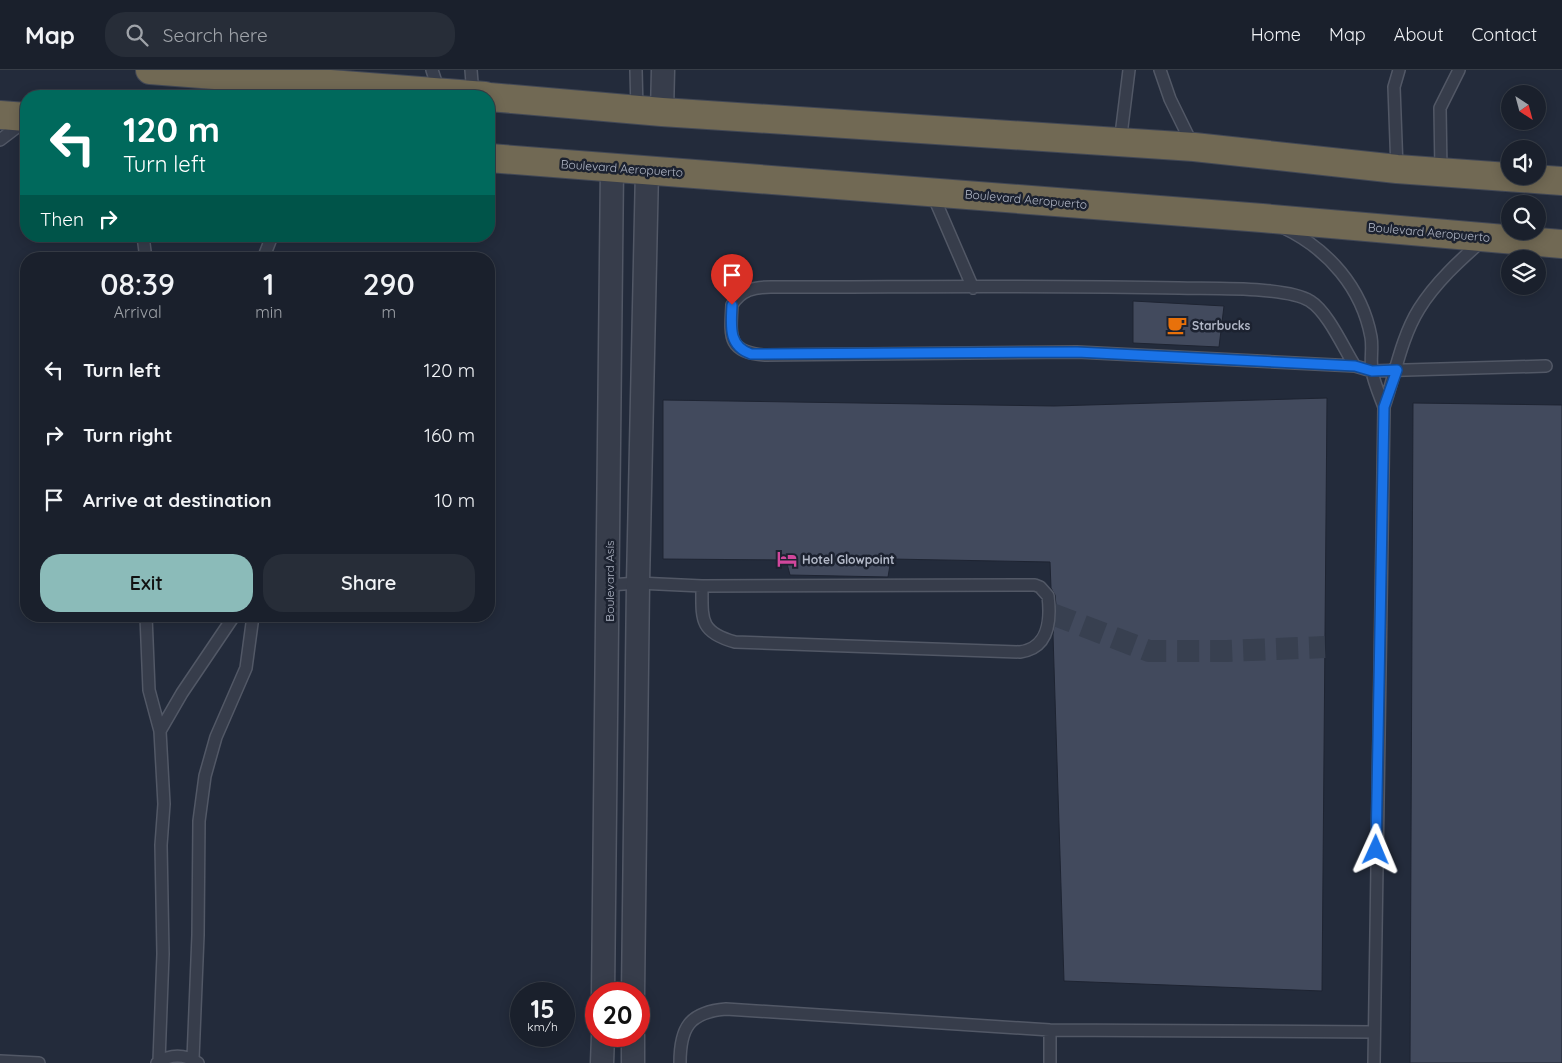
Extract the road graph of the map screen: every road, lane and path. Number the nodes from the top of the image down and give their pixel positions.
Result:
1 (150, 70) edge
2 (636, 70) edge
3 (663, 70) edge
4 (1129, 70) edge
5 (1160, 70) edge
6 (1399, 70) edge
7 (1459, 70) edge
8 (217, 73) edge
9 (289, 76) edge
10 (436, 81) edge
11 (479, 90) edge
12 (495, 92) edge
13 (649, 111) junction
14 (0, 114) edge
15 (20, 117) edge
16 (20, 123) edge
17 (0, 140) edge
18 (1120, 143) junction
19 (1194, 147) junction
20 (495, 158) edge
21 (612, 168) junction
22 (1397, 169) junction
23 (647, 170) junction
24 (1440, 172) junction
25 (1562, 181) edge
26 (931, 191) junction
27 (1262, 218) junction
28 (1486, 237) junction
29 (1562, 244) edge
30 (973, 288) junction
31 (611, 322) junction
32 (643, 324) junction
33 (1355, 366) junction
34 (1546, 366) dead end
35 (1397, 370) junction
36 (1372, 371) junction
37 (1384, 407) junction
38 (638, 583) junction
39 (608, 585) junction
40 (702, 586) junction
41 (146, 622) edge
42 (230, 622) edge
43 (252, 622) edge
44 (160, 731) junction
45 (603, 982) edge
46 (633, 982) edge
47 (1050, 1030) junction
48 (1374, 1032) junction
49 (602, 1047) edge
50 (633, 1047) edge
51 (0, 1060) edge
52 (195, 1061) edge
53 (158, 1062) edge
54 (39, 1063) edge
55 (602, 1063) edge
56 (633, 1063) edge
57 (680, 1063) edge
58 (1050, 1063) edge
59 (1374, 1063) edge

1 - 8 highway
2 - 13 lane
3 - 13 street
4 - 18 lane
5 - 19 lane
6 - 22 lane
7 - 24 lane
8 - 9 highway
9 - 10 highway
10 - 11 highway
12 - 13 highway
13 - 18 highway
14 - 15 highway
16 - 17 lane
18 - 19 highway
19 - 22 highway
20 - 21 highway, Boulevard Aeropuerto
21 - 23 highway, Boulevard Aeropuerto
21 - 31 street, Boulevard Asís
22 - 24 highway
23 - 26 highway, Boulevard Aeropuerto
23 - 32 street
24 - 25 highway
26 - 27 highway, Boulevard Aeropuerto
26 - 30 lane
27 - 28 highway, Boulevard Aeropuerto
27 - 36 lane
28 - 29 highway, Boulevard Aeropuerto
28 - 35 lane
30 - 33 lane
30 - 33 lane
31 - 32 street
31 - 39 street, Boulevard Asís
32 - 38 street
33 - 36 lane
34 - 35 lane
35 - 36 lane
35 - 37 lane
36 - 37 lane
37 - 48 lane
38 - 39 lane
38 - 40 lane
38 - 46 street
39 - 45 street, Boulevard Asís
40 - 40 lane
41 - 44 lane
42 - 44 lane
43 - 52 lane
44 - 53 lane
47 - 48 lane
47 - 57 lane
47 - 58 lane
48 - 59 lane
49 - 55 street
50 - 56 street
51 - 54 lane
52 - 53 lane

